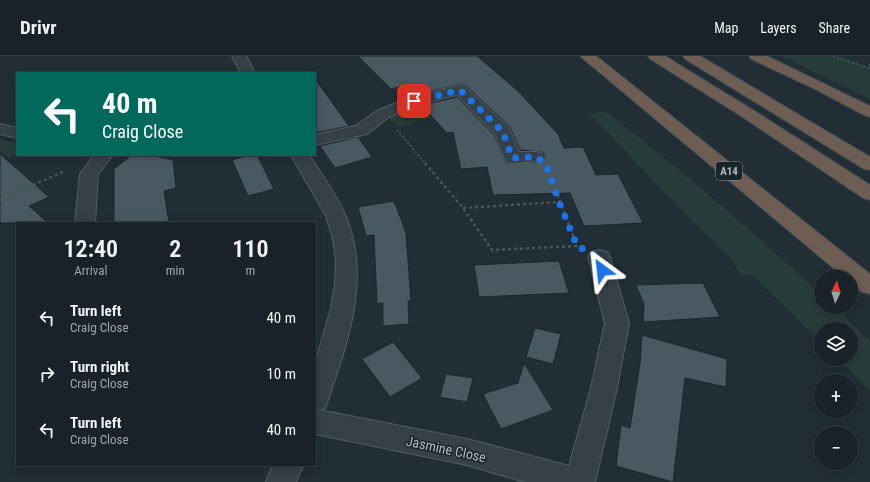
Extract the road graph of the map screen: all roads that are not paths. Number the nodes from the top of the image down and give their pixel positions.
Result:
1 (239, 56) edge
2 (587, 56) edge
3 (654, 56) edge
4 (690, 56) edge
5 (756, 56) edge
6 (247, 72) edge
7 (870, 112) edge
8 (0, 129) edge
9 (16, 133) edge
10 (316, 140) edge
11 (301, 156) edge
12 (536, 157) road end
13 (98, 162) edge
14 (870, 165) edge
15 (870, 194) edge
16 (85, 222) edge
17 (599, 257) road end
18 (870, 286) edge
19 (316, 397) edge
20 (316, 422) edge
21 (288, 466) edge
22 (281, 482) edge
23 (576, 482) edge
24 (580, 482) edge

1 - 6 street
2 - 18 highway, A14
3 - 15 highway
4 - 14 highway
5 - 7 highway
8 - 9 street
10 - 12 street
11 - 19 street
13 - 16 street
17 - 24 street
20 - 23 street, Jasmine Close
21 - 22 street

